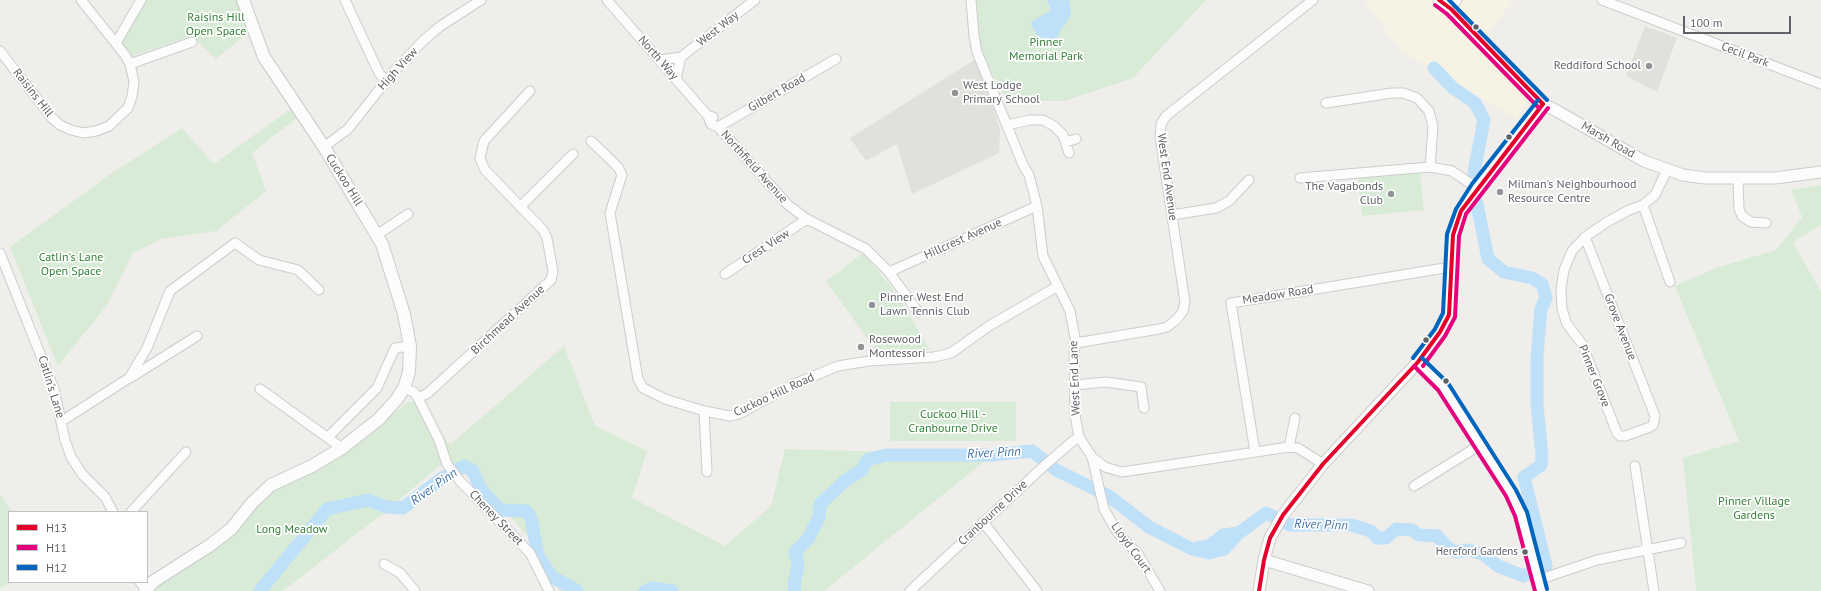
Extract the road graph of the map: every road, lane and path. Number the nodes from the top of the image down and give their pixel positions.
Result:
1 (81, 0) edge
2 (141, 0) edge
3 (244, 0) edge
4 (345, 0) edge
5 (481, 0) edge
6 (607, 0) edge
7 (755, 0) edge
8 (971, 0) edge
9 (1313, 0) edge
10 (1439, 0) edge
11 (1602, 0) edge
12 (1454, 5) edge
13 (192, 42) dead end
14 (116, 43) junction
15 (0, 50) edge
16 (681, 57) junction
17 (836, 59) dead end
18 (660, 60) junction
19 (130, 64) junction
20 (676, 78) junction
21 (386, 81) junction
22 (1821, 84) edge
23 (530, 91) dead end
24 (1326, 104) dead end
25 (1543, 104) junction
26 (717, 125) junction
27 (1007, 125) junction
28 (1076, 139) dead end
29 (591, 141) dead end
30 (1066, 142) junction
31 (324, 147) junction
32 (1069, 153) dead end
33 (573, 154) dead end
34 (1430, 167) junction
35 (1667, 170) junction
36 (1821, 172) edge
37 (1300, 178) dead end
38 (1738, 179) junction
39 (1249, 180) dead end
40 (1477, 188) junction
41 (1643, 205) junction
42 (1036, 206) junction
43 (520, 207) junction
44 (408, 214) dead end
45 (1172, 215) junction
46 (807, 219) junction
47 (1766, 223) dead end
48 (377, 235) junction
49 (1585, 237) junction
50 (0, 253) edge
51 (1451, 267) junction
52 (889, 272) junction
53 (725, 274) dead end
54 (1670, 282) dead end
55 (1058, 286) junction
56 (319, 290) dead end
57 (918, 312) dead end
58 (197, 336) dead end
59 (1076, 343) junction
60 (410, 346) junction
61 (1418, 362) junction
62 (129, 378) junction
63 (1074, 385) junction
64 (404, 388) junction
65 (260, 389) dead end
66 (418, 398) junction
67 (1144, 408) dead end
68 (704, 411) junction
69 (1295, 418) dead end
70 (62, 421) junction
71 (1625, 436) joint
72 (328, 437) junction
73 (1079, 437) junction
74 (1480, 445) junction
75 (1289, 446) junction
76 (342, 448) junction
77 (186, 452) dead end
78 (1254, 452) junction
79 (1092, 457) junction
80 (1323, 464) junction
81 (1635, 466) dead end
82 (707, 472) dead end
83 (1414, 486) dead end
84 (112, 511) edge
85 (132, 511) edge
86 (983, 522) junction
87 (1680, 543) dead end
88 (1647, 551) junction
89 (1264, 560) junction
90 (384, 564) dead end
91 (1538, 577) junction
92 (144, 587) edge
93 (415, 591) edge
94 (549, 591) edge
95 (910, 591) edge
96 (1038, 591) edge
97 (1160, 591) edge
98 (1260, 591) edge
99 (1368, 591) edge
100 (1541, 591) edge
101 (1654, 591) edge

1 - 14 street, Raisins Hill
2 - 14 street
3 - 31 main road, Cuckoo Hill
4 - 21 street
5 - 21 street, High View
6 - 18 street, North Way
7 - 16 street, West Way
8 - 27 street, West End Lane
9 - 45 street, West End Avenue
10 - 12 street, Marsh Road
11 - 22 street, Cecil Park
12 - 25 street, Marsh Road
13 - 19 street
14 - 19 street, Raisins Hill
15 - 19 street, Raisins Hill
16 - 18 street, West Way
16 - 20 street
17 - 26 street, Gilbert Road
18 - 20 street, North Way
20 - 26 street, North Way
21 - 31 street, High View
23 - 43 street, Birchmead Avenue
24 - 34 street
25 - 35 street, Marsh Road
25 - 40 street
26 - 46 street, Northfield Avenue
27 - 30 street
27 - 42 street, West End Lane
28 - 30 street
29 - 68 street, Cuckoo Hill Road
30 - 32 street
31 - 48 main road, Cuckoo Hill
33 - 43 street
34 - 37 street
34 - 40 street
35 - 38 street, Marsh Road
35 - 41 street, Pinner Grove
36 - 38 street, Marsh Road
38 - 47 street
39 - 45 street
40 - 51 street
41 - 49 street, Pinner Grove
41 - 54 street
42 - 52 street, Hillcrest Avenue
42 - 55 street, West End Lane
43 - 66 street, Birchmead Avenue
44 - 48 street
45 - 59 street, West End Avenue
46 - 52 street, Northfield Avenue
46 - 53 street, Crest View
48 - 60 main road, Cuckoo Hill
49 - 71 street, Pinner Grove
49 - 71 street, Grove Avenue
50 - 70 street, Catlin's Lane
51 - 61 street
51 - 78 street, Meadow Road
52 - 57 street, Northfield Avenue
55 - 59 street, West End Lane
55 - 68 street, Cuckoo Hill Road
56 - 62 street
58 - 62 street
59 - 63 street, West End Lane
60 - 64 main road, Cuckoo Hill
60 - 72 street
61 - 74 street
61 - 80 street
62 - 70 street
63 - 67 street
63 - 73 street, West End Lane
64 - 66 street, Cheney Street
64 - 76 main road, Cuckoo Hill
65 - 72 street
66 - 94 street, Cheney Street
68 - 82 street
69 - 75 street
70 - 84 street, Catlin's Lane
72 - 76 street
73 - 79 street, West End Lane
73 - 86 street, Cranbourne Drive
74 - 83 street
74 - 91 street
75 - 78 street, West End Lane
75 - 80 street
76 - 92 main road, Cuckoo Hill
77 - 85 street
78 - 79 street, West End Lane
79 - 97 street, Lloyd Court
80 - 89 street
81 - 88 street
86 - 95 street, Cranbourne Drive
86 - 96 street
87 - 88 street
88 - 91 street
88 - 101 street
89 - 98 street
89 - 99 street
90 - 93 street
91 - 100 street

